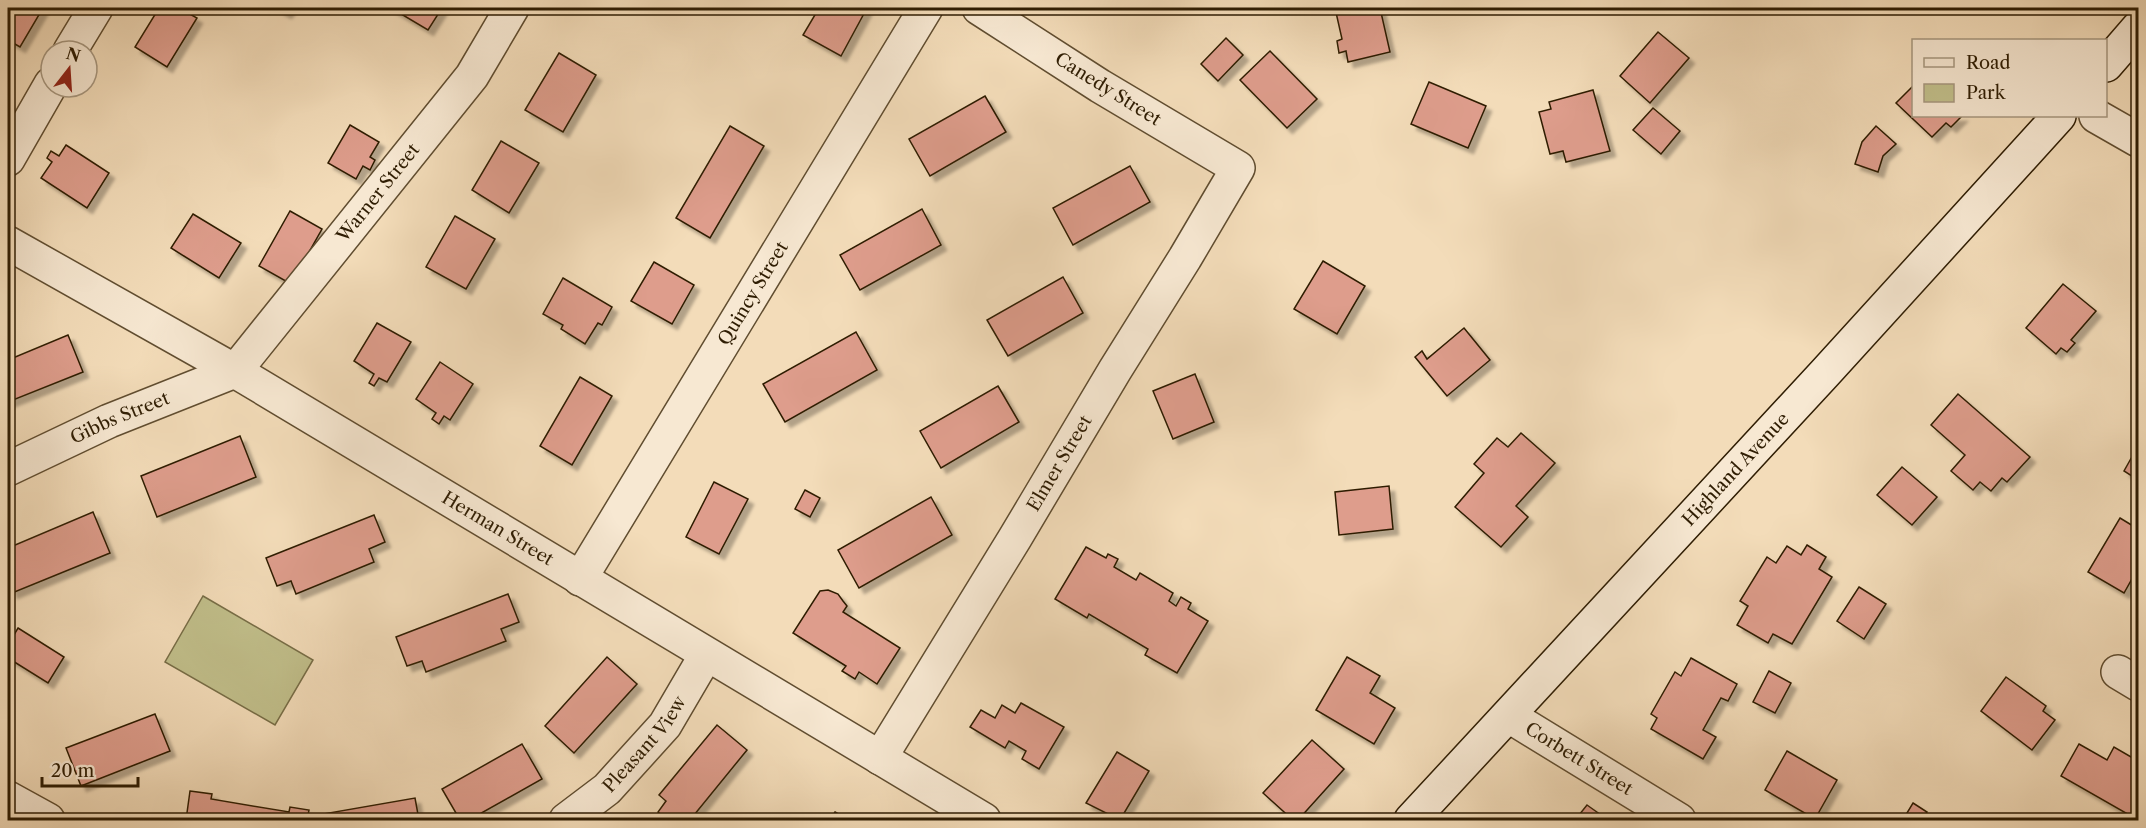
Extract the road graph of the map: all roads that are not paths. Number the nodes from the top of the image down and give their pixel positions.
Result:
1 (96, 8) edge
2 (512, 8) edge
3 (926, 8) edge
4 (979, 8) edge
5 (2139, 28) edge
6 (77, 39) edge
7 (2107, 64) edge
8 (42, 99) edge
9 (2058, 117) edge
10 (2098, 117) edge
11 (2139, 140) edge
12 (8, 159) edge
13 (1238, 168) joint
14 (8, 243) edge
15 (235, 372) junction
16 (8, 469) edge
17 (580, 579) junction
18 (706, 655) junction
19 (1509, 716) junction
20 (880, 758) junction
21 (8, 798) edge
22 (48, 820) edge
23 (566, 820) edge
24 (984, 820) edge
25 (1411, 820) edge
26 (1679, 820) edge

1 - 6 street
2 - 15 street, Warner Street
3 - 17 street, Quincy Street
4 - 13 street, Canedy Street
5 - 7 street
8 - 12 street
9 - 19 street, Highland Avenue
10 - 11 street
13 - 20 street, Elmer Street
14 - 15 street, Herman Street
15 - 16 street, Gibbs Street
15 - 17 street, Herman Street
17 - 18 street, Herman Street
18 - 20 street, Herman Street
18 - 23 street, Pleasant View
19 - 25 street, Highland Avenue
19 - 26 street, Corbett Street
20 - 24 street, Herman Street
21 - 22 street

